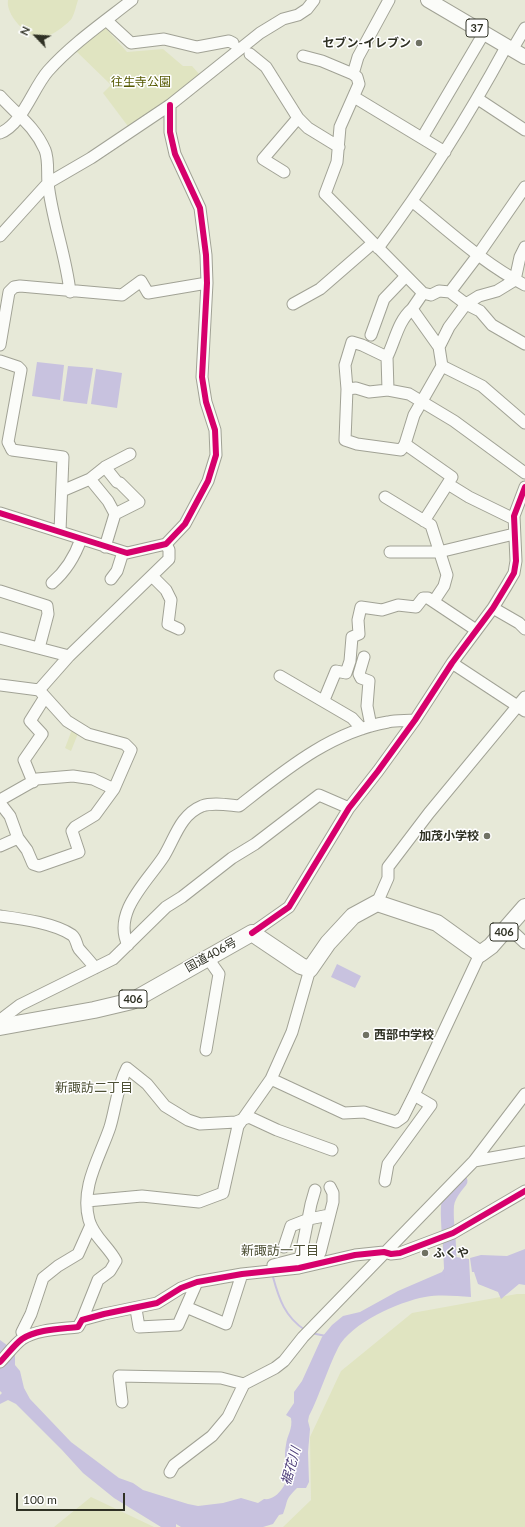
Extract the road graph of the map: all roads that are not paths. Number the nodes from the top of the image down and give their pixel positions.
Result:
1 (132, 0) edge
2 (314, 0) edge
3 (389, 0) edge
4 (428, 0) edge
5 (106, 20) junction
6 (525, 28) edge
7 (484, 33) junction
8 (233, 43) dead end
9 (509, 48) junction
10 (250, 54) dead end
11 (303, 56) dead end
12 (525, 57) edge
13 (353, 74) junction
14 (0, 96) edge
15 (354, 97) junction
16 (478, 99) junction
17 (170, 105) junction
18 (19, 116) junction
19 (298, 118) junction
20 (525, 130) edge
21 (0, 133) edge
22 (422, 138) junction
23 (339, 147) junction
24 (445, 152) junction
25 (284, 172) dead end
26 (48, 182) junction
27 (525, 187) edge
28 (413, 202) junction
29 (0, 236) edge
30 (375, 245) junction
31 (525, 247) edge
32 (478, 255) junction
33 (406, 276) junction
34 (520, 282) edge
35 (207, 283) junction
36 (70, 292) junction
37 (450, 292) junction
38 (423, 293) junction
39 (4, 300) edge
40 (293, 304) dead end
41 (466, 304) junction
42 (412, 310) junction
43 (371, 336) dead end
44 (525, 344) edge
45 (0, 345) edge
46 (439, 347) junction
47 (387, 357) junction
48 (0, 361) edge
49 (442, 366) junction
50 (347, 390) junction
51 (388, 390) junction
52 (422, 400) junction
53 (525, 423) edge
54 (405, 444) junction
55 (130, 454) dead end
56 (105, 467) junction
57 (525, 473) edge
58 (90, 479) junction
59 (448, 484) junction
60 (525, 486) edge
61 (62, 491) junction
62 (385, 497) dead end
63 (0, 513) edge
64 (115, 514) junction
65 (514, 519) junction
66 (424, 521) junction
67 (60, 531) junction
68 (514, 534) junction
69 (81, 539) junction
70 (166, 544) junction
71 (105, 547) junction
72 (123, 552) junction
73 (390, 552) dead end
74 (439, 552) junction
75 (152, 576) junction
76 (111, 579) dead end
77 (52, 583) dead end
78 (0, 591) edge
79 (434, 601) junction
80 (493, 608) junction
81 (179, 629) dead end
82 (525, 629) edge
83 (476, 630) junction
84 (0, 638) edge
85 (39, 648) junction
86 (69, 656) junction
87 (364, 657) dead end
88 (452, 663) junction
89 (280, 676) dead end
90 (0, 685) edge
91 (42, 694) junction
92 (525, 696) edge
93 (324, 700) junction
94 (522, 709) edge
95 (416, 720) junction
96 (367, 727) junction
97 (33, 782) junction
98 (114, 789) junction
99 (0, 800) edge
100 (0, 803) edge
101 (349, 808) junction
102 (18, 838) junction
103 (0, 846) edge
104 (376, 903) junction
105 (525, 907) edge
106 (0, 916) edge
107 (508, 927) junction
108 (252, 933) junction
109 (525, 943) edge
110 (128, 944) junction
111 (480, 954) junction
112 (207, 958) junction
113 (95, 968) junction
114 (310, 969) junction
115 (0, 1020) edge
116 (0, 1027) edge
117 (206, 1050) dead end
118 (270, 1079) junction
119 (525, 1094) edge
120 (414, 1095) junction
121 (246, 1117) junction
122 (332, 1150) dead end
123 (525, 1152) edge
124 (474, 1161) junction
125 (384, 1181) dead end
126 (330, 1187) dead end
127 (315, 1190) dead end
128 (525, 1191) edge
129 (87, 1202) junction
130 (329, 1216) junction
131 (309, 1219) junction
132 (91, 1225) junction
133 (284, 1247) dead end
134 (384, 1252) junction
135 (300, 1259) junction
136 (259, 1272) junction
137 (242, 1274) junction
138 (197, 1282) junction
139 (186, 1307) junction
140 (136, 1309) junction
141 (82, 1320) junction
142 (23, 1338) junction
143 (0, 1362) edge
144 (244, 1384) junction
145 (122, 1402) dead end
146 (170, 1472) dead end

1 - 5 street
2 - 17 street
3 - 13 street
4 - 7 main road, 37
5 - 8 street
5 - 18 street
6 - 9 street
7 - 9 main road, 37
7 - 22 street
9 - 12 main road, 37
9 - 16 street
10 - 19 street
11 - 13 street
13 - 15 street
14 - 18 street
15 - 22 street
15 - 23 street
16 - 20 street
16 - 24 street
17 - 26 street
17 - 35 street
18 - 21 street
18 - 26 street
19 - 23 street
19 - 25 street
22 - 24 street
23 - 30 street
24 - 28 street
26 - 29 street
26 - 36 street
27 - 32 street
28 - 30 street
28 - 32 street
30 - 33 street
30 - 40 street
31 - 34 street
32 - 34 street
32 - 37 street
33 - 38 street
33 - 43 street
34 - 41 street
35 - 36 street
35 - 70 street
36 - 39 street
37 - 38 street
37 - 41 street
38 - 42 street
39 - 45 street
41 - 44 street
41 - 46 street
42 - 46 street
42 - 47 street
46 - 49 street
47 - 50 street
47 - 51 street
48 - 61 street
49 - 52 street
49 - 53 street
50 - 51 street
50 - 54 street
51 - 52 street
52 - 54 street
52 - 57 street
54 - 59 street
55 - 56 street
56 - 58 street
56 - 64 street
58 - 61 street
58 - 64 street
59 - 65 street
59 - 66 street
60 - 65 street
61 - 67 street
62 - 66 street
63 - 67 street
64 - 71 street
65 - 68 street
66 - 74 street
67 - 69 street
68 - 74 street
68 - 80 street
69 - 71 street
69 - 77 street
70 - 72 street
70 - 75 street
71 - 72 street
72 - 76 street
73 - 74 street
74 - 79 street
75 - 81 street
75 - 86 street
78 - 85 street
79 - 83 street
79 - 93 street
80 - 82 street
80 - 83 street
83 - 88 street
84 - 85 street
85 - 86 street
86 - 91 street
87 - 96 street
88 - 94 street
88 - 95 street
89 - 93 street
90 - 91 street
91 - 97 street
91 - 98 street
92 - 94 street
93 - 96 street
94 - 104 street
95 - 96 street
95 - 101 street
96 - 110 street
97 - 98 street
97 - 99 street
98 - 102 street
100 - 102 street
101 - 108 street
101 - 110 street
102 - 103 street
104 - 111 highway, 406
104 - 114 highway
105 - 107 highway, 406
106 - 113 street
107 - 109 street
107 - 111 highway, 406
108 - 112 highway, 国道406号 / 406
108 - 114 highway
110 - 113 street
111 - 120 street
112 - 116 highway, 国道406号 / 406
112 - 117 street
113 - 115 street
114 - 118 street
118 - 120 street
118 - 121 street
119 - 124 street
120 - 125 street
121 - 122 street
121 - 129 street
121 - 129 street
123 - 124 street
124 - 134 street
126 - 130 street
127 - 131 street
128 - 134 street
129 - 132 street
130 - 131 street
130 - 135 street
131 - 133 street
131 - 135 street
132 - 141 street
132 - 142 street
134 - 136 street
134 - 144 street
135 - 136 street
136 - 137 street
137 - 138 street
137 - 139 street
138 - 139 street
138 - 140 street
139 - 140 street
140 - 141 street
141 - 142 street
142 - 143 street
144 - 145 street
144 - 146 street

